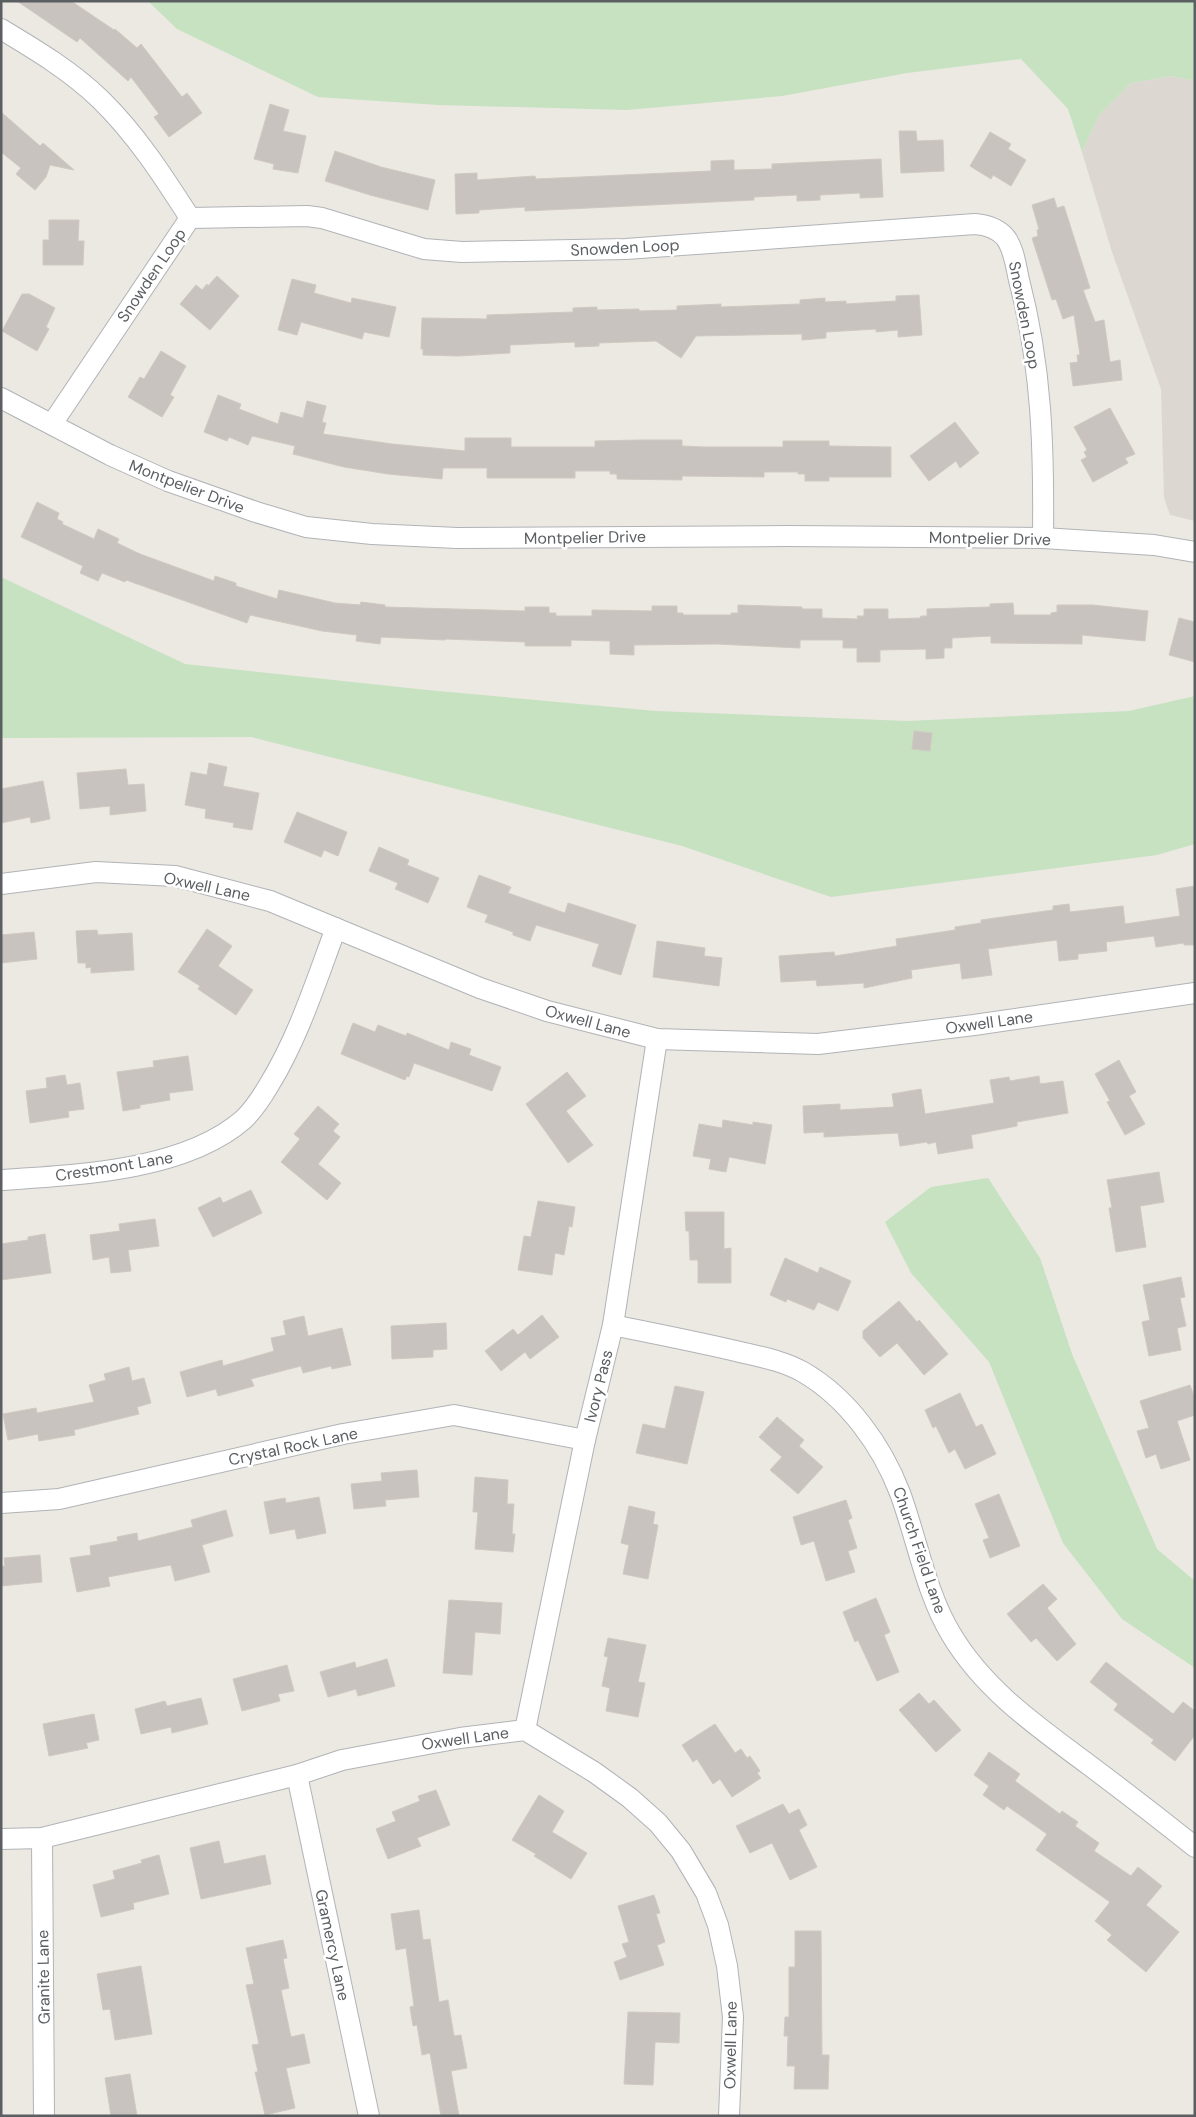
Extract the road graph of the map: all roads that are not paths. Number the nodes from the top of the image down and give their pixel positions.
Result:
1 (1, 29) edge
2 (190, 218) junction
3 (1, 398) edge
4 (52, 424) junction
5 (1043, 538) junction
6 (1195, 552) edge
7 (1, 884) edge
8 (336, 928) junction
9 (1195, 993) edge
10 (657, 1039) junction
11 (1, 1180) edge
12 (613, 1325) junction
13 (585, 1440) junction
14 (1, 1503) edge
15 (525, 1730) junction
16 (297, 1775) junction
17 (42, 1838) junction
18 (1, 1839) edge
19 (1195, 1846) edge
20 (44, 2116) edge
21 (369, 2116) edge
22 (728, 2116) edge

1 - 2 street
2 - 4 street, Snowden Loop
2 - 5 street, Snowden Loop
3 - 4 street, Montpelier Drive
4 - 5 street, Montpelier Drive
5 - 6 street, Montpelier Drive
7 - 8 street, Oxwell Lane
8 - 10 street, Oxwell Lane
8 - 11 street, Crestmont Lane
9 - 10 street, Oxwell Lane
10 - 12 street, Ivory Pass
12 - 13 street, Ivory Pass
12 - 19 street, Church Field Lane
13 - 14 street, Crystal Rock Lane
13 - 15 street, Ivory Pass
15 - 16 street, Oxwell Lane
15 - 22 street, Oxwell Lane
16 - 17 street, Oxwell Lane
16 - 21 street, Gramercy Lane
17 - 18 street, Oxwell Lane
17 - 20 street, Granite Lane

